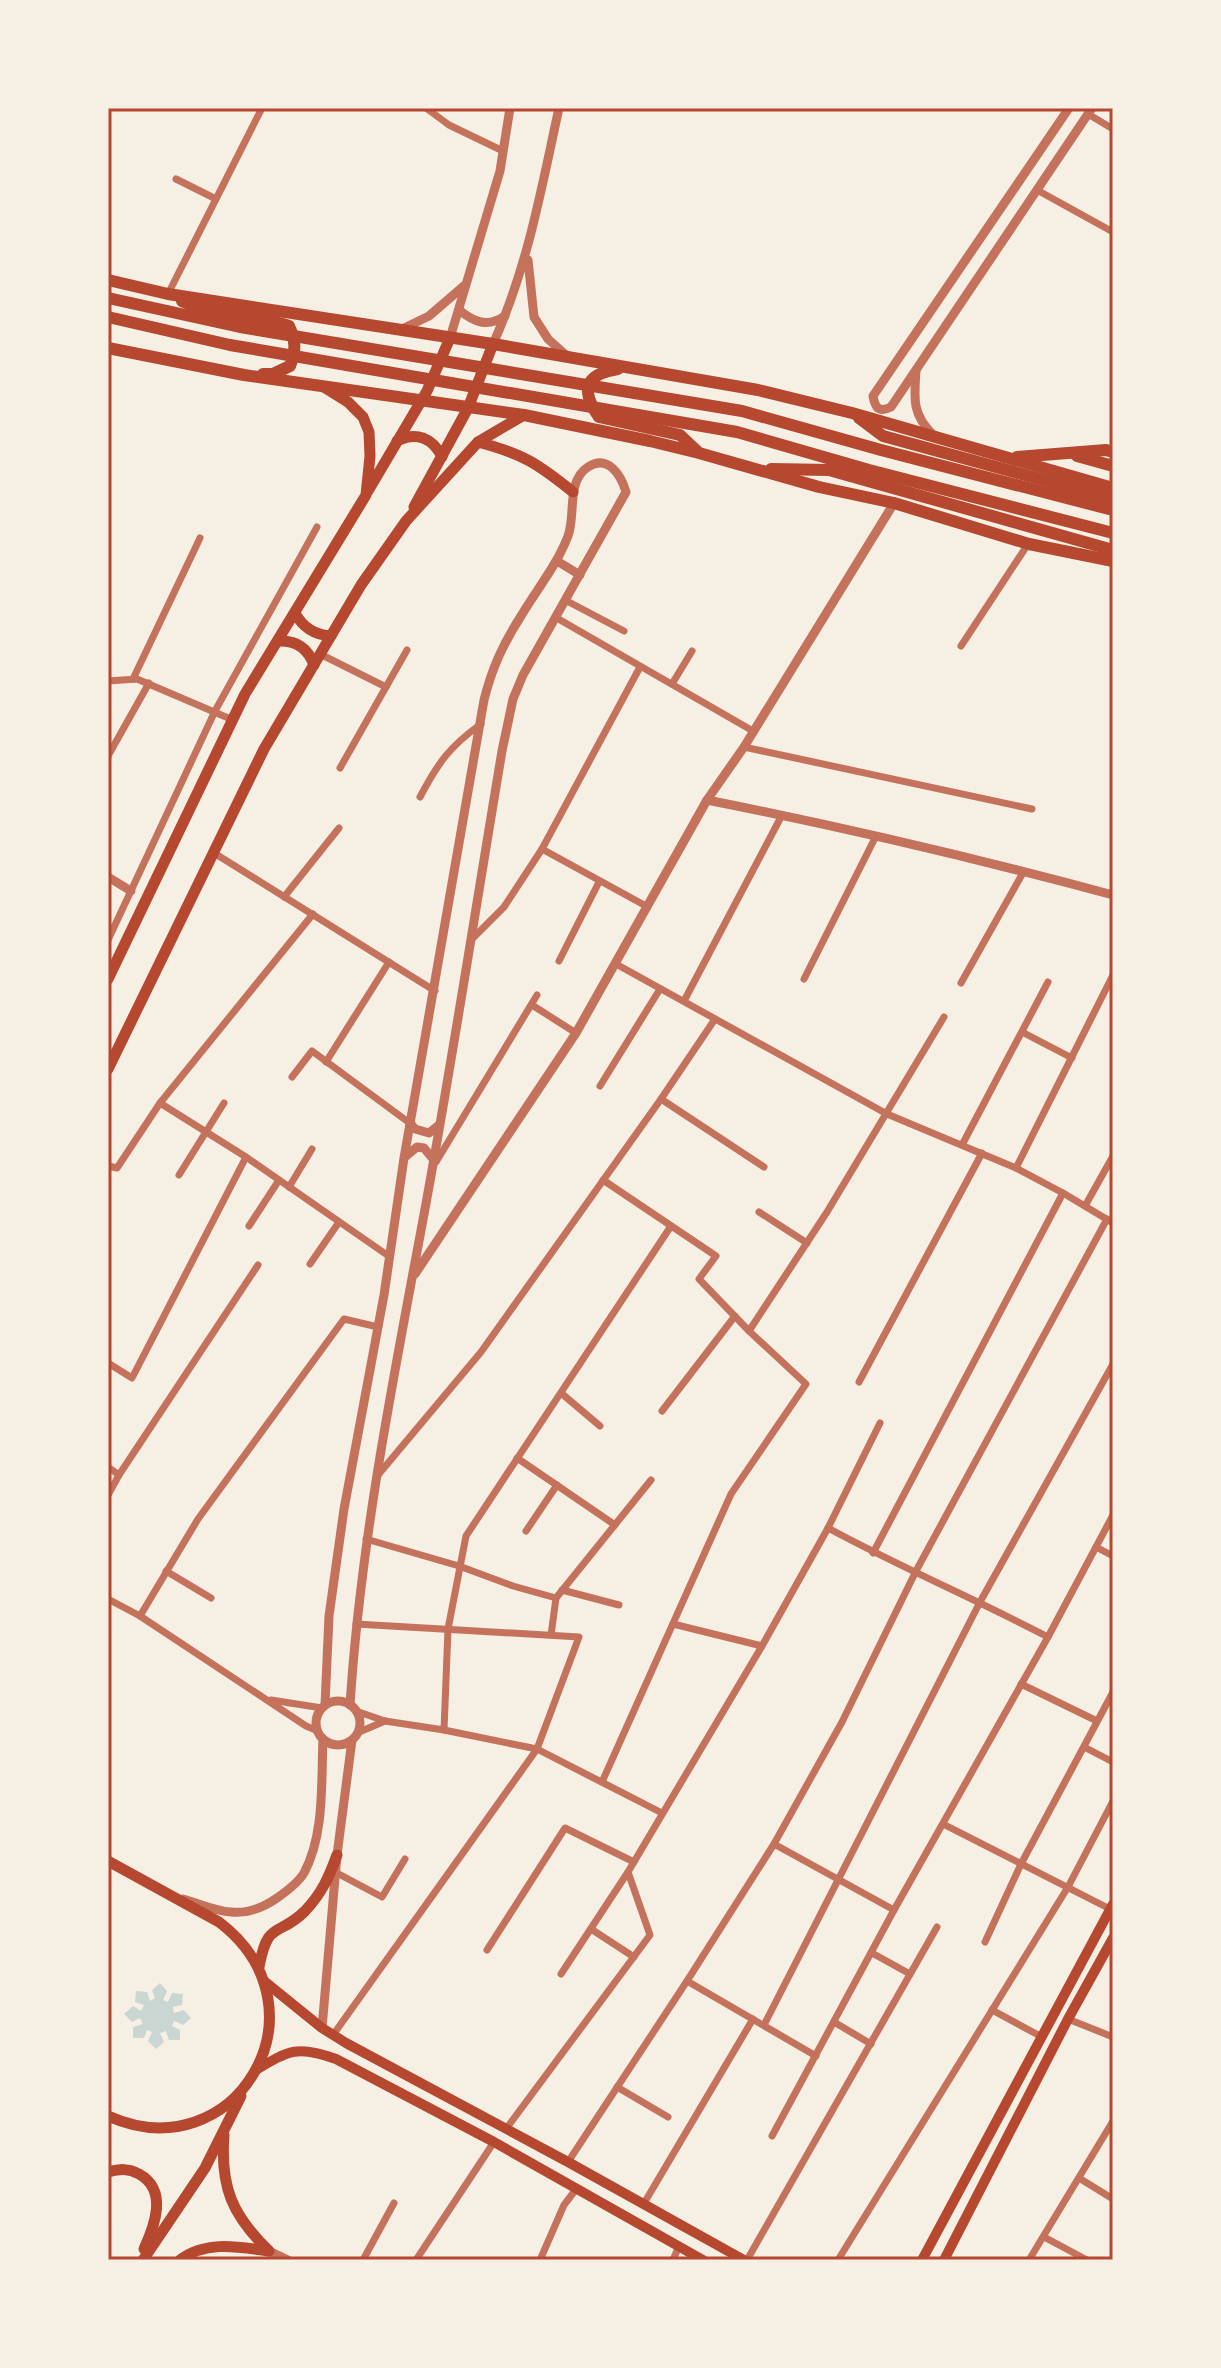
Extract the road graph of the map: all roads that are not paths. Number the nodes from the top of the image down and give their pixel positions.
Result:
1 (251, 108) edge
2 (426, 108) edge
3 (510, 108) edge
4 (559, 108) edge
5 (1067, 108) edge
6 (261, 110) edge
7 (1090, 111) edge
8 (1113, 129) edge
9 (503, 151) junction
10 (176, 179) dead end
11 (1037, 190) junction
12 (216, 199) junction
13 (1113, 232) edge
14 (528, 252) junction
15 (108, 280) edge
16 (468, 283) junction
17 (168, 294) junction
18 (108, 298) edge
19 (459, 310) junction
20 (505, 316) junction
21 (108, 317) edge
22 (401, 330) junction
23 (450, 338) junction
24 (493, 344) junction
25 (108, 348) edge
26 (567, 356) junction
27 (630, 366) junction
28 (916, 369) junction
29 (244, 375) junction
30 (323, 387) junction
31 (425, 395) junction
32 (470, 404) junction
33 (852, 413) junction
34 (524, 415) junction
35 (935, 437) junction
36 (397, 441) junction
37 (478, 442) junction
38 (1113, 452) edge
39 (699, 453) junction
40 (1066, 453) junction
41 (442, 457) junction
42 (1007, 458) junction
43 (1113, 466) edge
44 (756, 469) junction
45 (1113, 488) edge
46 (573, 492) junction
47 (366, 495) junction
48 (1113, 499) edge
49 (894, 503) junction
50 (1113, 510) edge
51 (406, 521) junction
52 (317, 527) dead end
53 (1113, 533) edge
54 (200, 538) dead end
55 (1029, 544) junction
56 (1113, 550) edge
57 (557, 561) junction
58 (1113, 561) edge
59 (580, 575) junction
60 (565, 600) junction
61 (295, 613) junction
62 (555, 617) junction
63 (624, 631) dead end
64 (331, 636) junction
65 (278, 641) junction
66 (961, 646) dead end
67 (407, 650) dead end
68 (692, 651) dead end
69 (317, 659) junction
70 (640, 667) junction
71 (133, 679) junction
72 (108, 681) edge
73 (149, 683) junction
74 (672, 684) junction
75 (386, 687) junction
76 (215, 711) junction
77 (233, 720) junction
78 (481, 724) junction
79 (753, 731) junction
80 (744, 747) junction
81 (108, 756) edge
82 (340, 768) dead end
83 (420, 797) dead end
84 (707, 800) junction
85 (1032, 809) dead end
86 (782, 815) junction
87 (339, 828) dead end
88 (876, 836) junction
89 (542, 849) junction
90 (214, 853) junction
91 (1024, 871) junction
92 (108, 877) edge
93 (599, 882) junction
94 (131, 891) junction
95 (1113, 895) edge
96 (284, 897) junction
97 (646, 906) junction
98 (313, 914) junction
99 (108, 940) edge
100 (471, 940) junction
101 (559, 961) dead end
102 (389, 962) junction
103 (616, 964) junction
104 (1113, 975) edge
105 (108, 979) edge
106 (804, 979) dead end
107 (1048, 982) dead end
108 (961, 983) dead end
109 (660, 989) junction
110 (435, 991) junction
111 (537, 995) dead end
112 (684, 1001) junction
113 (532, 1005) junction
114 (944, 1017) dead end
115 (715, 1019) junction
116 (1022, 1032) junction
117 (576, 1033) junction
118 (1072, 1058) junction
119 (326, 1062) junction
120 (108, 1069) edge
121 (292, 1077) dead end
122 (600, 1086) dead end
123 (661, 1099) junction
124 (160, 1103) junction
125 (224, 1103) dead end
126 (887, 1114) junction
127 (411, 1124) junction
128 (439, 1125) junction
129 (206, 1132) junction
130 (962, 1145) junction
131 (312, 1149) dead end
132 (982, 1153) junction
133 (1113, 1156) edge
134 (246, 1157) junction
135 (404, 1158) junction
136 (433, 1163) junction
137 (108, 1166) edge
138 (764, 1167) dead end
139 (1016, 1168) junction
140 (179, 1175) dead end
141 (279, 1180) junction
142 (603, 1180) junction
143 (289, 1187) junction
144 (1063, 1193) junction
145 (1085, 1206) junction
146 (759, 1212) dead end
147 (1110, 1221) edge
148 (339, 1222) junction
149 (249, 1226) dead end
150 (671, 1226) junction
151 (807, 1243) junction
152 (390, 1257) junction
153 (310, 1264) dead end
154 (258, 1265) dead end
155 (412, 1278) junction
156 (735, 1316) junction
157 (378, 1327) junction
158 (749, 1331) junction
159 (108, 1363) edge
160 (1113, 1364) edge
161 (859, 1382) dead end
162 (561, 1393) junction
163 (662, 1411) dead end
164 (880, 1423) dead end
165 (600, 1426) dead end
166 (517, 1458) junction
167 (108, 1467) edge
168 (119, 1475) junction
169 (378, 1475) junction
170 (651, 1480) dead end
171 (557, 1485) junction
172 (108, 1495) edge
173 (1113, 1515) edge
174 (615, 1525) junction
175 (828, 1528) junction
176 (526, 1531) dead end
177 (366, 1539) junction
178 (1096, 1547) junction
179 (873, 1553) junction
180 (1113, 1556) edge
181 (459, 1566) junction
182 (166, 1571) junction
183 (916, 1571) junction
184 (562, 1590) junction
185 (211, 1598) dead end
186 (556, 1598) junction
187 (108, 1599) edge
188 (980, 1602) junction
189 (619, 1605) dead end
190 (140, 1616) junction
191 (355, 1624) junction
192 (673, 1624) junction
193 (448, 1629) junction
194 (551, 1635) junction
195 (1048, 1637) junction
196 (762, 1646) junction
197 (1021, 1684) junction
198 (1113, 1692) edge
199 (269, 1700) junction
200 (324, 1707) junction
201 (353, 1708) junction
202 (385, 1721) junction
203 (1097, 1721) junction
204 (444, 1730) junction
205 (321, 1735) junction
206 (354, 1737) junction
207 (1084, 1747) junction
208 (537, 1749) junction
209 (1113, 1762) edge
210 (602, 1782) junction
211 (1113, 1801) edge
212 (662, 1813) junction
213 (943, 1824) junction
214 (774, 1844) junction
215 (337, 1855) junction
216 (405, 1859) dead end
217 (108, 1861) edge
218 (634, 1862) junction
219 (1021, 1864) junction
220 (335, 1872) junction
221 (628, 1872) junction
222 (840, 1880) junction
223 (1068, 1887) junction
224 (172, 1896) junction
225 (1112, 1906) edge
226 (894, 1910) junction
227 (937, 1927) dead end
228 (591, 1929) junction
229 (1113, 1938) edge
230 (985, 1942) dead end
231 (487, 1950) dead end
232 (872, 1953) junction
233 (634, 1957) junction
234 (259, 1967) junction
235 (561, 1974) dead end
236 (910, 1974) junction
237 (264, 1981) junction
238 (687, 1981) junction
239 (992, 2010) junction
240 (753, 2019) junction
241 (1068, 2019) junction
242 (834, 2022) junction
243 (764, 2025) junction
244 (322, 2028) junction
245 (333, 2035) junction
246 (1042, 2037) junction
247 (1113, 2037) edge
248 (871, 2044) junction
249 (816, 2056) junction
250 (256, 2070) junction
251 (248, 2083) junction
252 (617, 2087) junction
253 (108, 2116) edge
254 (668, 2117) dead end
255 (1113, 2121) edge
256 (225, 2127) junction
257 (506, 2129) junction
258 (772, 2136) dead end
259 (494, 2142) junction
260 (568, 2162) junction
261 (108, 2172) edge
262 (1079, 2178) junction
263 (577, 2188) junction
264 (1113, 2199) edge
265 (394, 2203) dead end
266 (643, 2205) junction
267 (1044, 2237) junction
268 (679, 2246) junction
269 (269, 2251) junction
270 (141, 2260) edge
271 (180, 2260) edge
272 (288, 2260) edge
273 (363, 2260) edge
274 (416, 2260) edge
275 (540, 2260) edge
276 (673, 2260) edge
277 (703, 2260) edge
278 (745, 2260) edge
279 (838, 2260) edge
280 (922, 2260) edge
281 (944, 2260) edge
282 (1029, 2260) edge
283 (1087, 2260) edge

1 - 6 street
2 - 9 street
3 - 9 street
4 - 14 street
5 - 28 street
6 - 12 street
7 - 8 street
7 - 11 street
9 - 16 street
10 - 12 street
11 - 13 street
11 - 28 street
12 - 17 street
14 - 20 street
14 - 26 street
15 - 17 highway
16 - 19 street
16 - 22 street
17 - 22 highway
17 - 29 highway
18 - 50 highway
19 - 20 street
19 - 23 street
20 - 24 street
21 - 53 highway
22 - 23 highway
23 - 24 highway
23 - 31 main road
24 - 26 highway
24 - 32 main road
25 - 29 highway
26 - 27 highway
27 - 33 highway
27 - 39 highway
28 - 35 street
29 - 30 highway
30 - 31 highway
30 - 47 main road
31 - 32 highway
31 - 36 main road
32 - 34 highway
32 - 41 main road
33 - 35 highway
33 - 48 highway
34 - 37 main road
34 - 39 highway
35 - 42 highway
36 - 41 main road
36 - 47 main road
37 - 46 main road
37 - 51 main road
38 - 40 highway
39 - 44 highway
40 - 42 highway
40 - 43 highway
41 - 51 main road
42 - 45 highway
44 - 49 highway
44 - 56 highway
46 - 57 street
46 - 59 street
47 - 61 main road
49 - 55 highway
49 - 79 street
51 - 64 main road
52 - 76 street
54 - 71 street
55 - 58 highway
55 - 66 street
57 - 59 street
57 - 78 street
59 - 60 street
60 - 62 street
60 - 63 street
61 - 64 main road
61 - 65 main road
62 - 70 street
62 - 100 street
64 - 69 main road
65 - 69 main road
65 - 77 main road
67 - 75 street
68 - 74 street
69 - 75 street
69 - 90 main road
70 - 74 street
70 - 89 street
71 - 72 street
71 - 73 street
73 - 76 street
73 - 81 street
74 - 79 street
75 - 82 street
76 - 77 street
76 - 94 street
77 - 105 main road
78 - 83 street
78 - 110 street
79 - 80 street
80 - 84 street
80 - 85 street
84 - 86 street
84 - 97 street
86 - 88 street
86 - 112 street
87 - 96 street
88 - 91 street
88 - 106 street
89 - 93 street
89 - 100 street
90 - 96 street
90 - 120 main road
91 - 95 street
91 - 108 street
92 - 94 street
93 - 97 street
93 - 101 street
94 - 99 street
96 - 98 street
97 - 103 street
98 - 102 street
98 - 124 street
100 - 128 street
102 - 110 street
102 - 119 street
103 - 109 street
103 - 117 street
104 - 118 street
107 - 116 street
109 - 112 street
109 - 122 street
110 - 127 street
111 - 113 street
112 - 115 street
113 - 117 street
113 - 136 street
114 - 126 street
115 - 123 street
115 - 126 street
116 - 118 street
116 - 130 street
117 - 155 street
118 - 139 street
119 - 121 street
119 - 127 street
123 - 138 street
123 - 142 street
124 - 129 street
124 - 137 street
125 - 129 street
126 - 130 street
126 - 151 street
127 - 128 street
127 - 135 street
128 - 136 street
129 - 134 street
129 - 140 street
130 - 132 street
131 - 143 street
132 - 139 street
132 - 161 street
133 - 145 street
134 - 141 street
134 - 159 street
135 - 136 street
135 - 152 street
136 - 155 street
139 - 144 street
141 - 143 street
141 - 149 street
142 - 150 street
142 - 169 street
143 - 148 street
144 - 145 street
144 - 179 street
145 - 147 street
146 - 151 street
147 - 183 street
148 - 152 street
148 - 153 street
150 - 156 street
150 - 162 street
151 - 158 street
152 - 157 street
154 - 168 street
155 - 169 street
156 - 158 street
156 - 163 street
157 - 182 street
157 - 200 street
158 - 192 street
160 - 188 street
162 - 165 street
162 - 166 street
164 - 175 street
166 - 171 street
166 - 181 street
167 - 168 street
168 - 172 street
169 - 177 street
170 - 174 street
171 - 174 street
171 - 176 street
173 - 178 street
174 - 184 street
175 - 179 street
175 - 196 street
177 - 181 street
177 - 191 street
178 - 180 street
178 - 195 street
179 - 183 street
181 - 186 street
181 - 193 street
182 - 185 street
182 - 190 street
183 - 188 street
183 - 214 street
184 - 186 street
184 - 189 street
186 - 194 street
187 - 190 street
188 - 195 street
188 - 222 street
190 - 199 street
191 - 193 street
191 - 201 street
192 - 196 street
192 - 210 street
193 - 194 street
193 - 204 street
194 - 208 street
195 - 197 street
196 - 212 street
197 - 203 street
197 - 213 street
198 - 203 street
199 - 200 street
199 - 205 street
200 - 201 street
200 - 205 street
201 - 202 street
201 - 206 street
202 - 204 street
202 - 206 street
203 - 207 street
204 - 208 street
205 - 206 street
205 - 224 street
206 - 215 street
207 - 209 street
207 - 219 street
208 - 210 street
208 - 245 street
210 - 212 street
211 - 223 street
212 - 218 street
213 - 219 street
213 - 226 street
214 - 222 street
214 - 238 street
215 - 220 street
215 - 234 main road
216 - 220 street
217 - 224 main road
218 - 221 street
218 - 231 street
219 - 223 street
219 - 230 street
220 - 244 street
221 - 228 street
221 - 233 street
222 - 226 street
222 - 243 street
223 - 225 street
223 - 239 street
224 - 234 main road
225 - 246 main road
226 - 232 street
227 - 236 street
228 - 233 street
228 - 235 street
229 - 241 main road
232 - 236 street
232 - 242 street
233 - 257 street
234 - 237 main road
236 - 248 street
237 - 244 main road
237 - 250 main road
238 - 240 street
238 - 252 street
239 - 246 street
239 - 279 street
240 - 243 street
240 - 266 street
241 - 247 street
241 - 281 main road
242 - 248 street
242 - 249 street
243 - 249 street
244 - 245 main road
245 - 257 main road
246 - 280 main road
248 - 278 street
249 - 258 street
250 - 251 main road
250 - 259 main road
251 - 253 main road
251 - 256 main road
252 - 254 street
252 - 260 street
255 - 262 street
256 - 269 main road
256 - 270 main road
257 - 260 main road
259 - 263 main road
259 - 274 street
260 - 266 main road
261 - 270 main road
262 - 264 street
262 - 267 street
263 - 268 main road
263 - 275 street
265 - 273 street
266 - 278 main road
267 - 282 street
267 - 283 street
268 - 276 street
268 - 277 main road
269 - 271 main road
269 - 272 street

